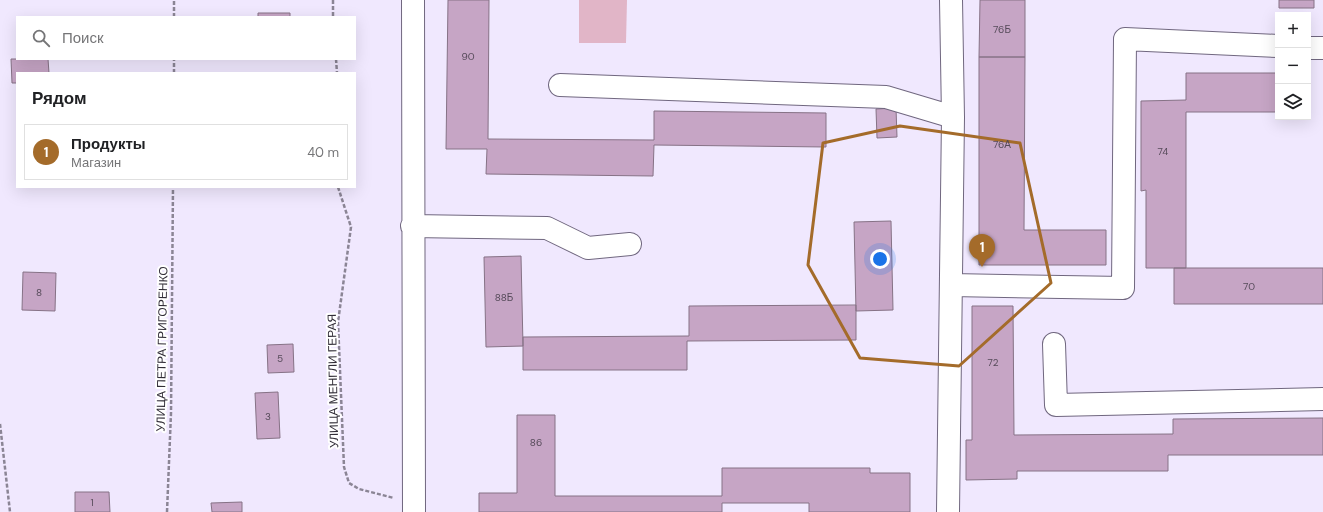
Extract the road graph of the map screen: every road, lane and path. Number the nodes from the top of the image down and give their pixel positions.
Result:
1 (174, 0) edge
2 (333, 0) edge
3 (413, 0) edge
4 (951, 0) edge
5 (174, 16) edge
6 (333, 16) edge
7 (1275, 46) edge
8 (1311, 48) edge
9 (1323, 48) edge
10 (174, 60) edge
11 (336, 60) edge
12 (174, 72) edge
13 (337, 72) edge
14 (560, 85) dead end
15 (952, 117) junction
16 (173, 188) edge
17 (338, 188) edge
18 (412, 226) junction
19 (630, 244) dead end
20 (951, 285) junction
21 (1054, 344) dead end
22 (1323, 399) edge
23 (0, 424) edge
24 (414, 507) edge
25 (10, 512) edge
26 (167, 512) edge
27 (948, 512) edge

1 - 5 path
2 - 6 path
3 - 18 street
4 - 15 street
7 - 20 street
8 - 9 street
10 - 12 path
11 - 13 path
14 - 15 street
15 - 20 street
16 - 26 path, УЛИЦА ПЕТРА ГРИГОРЕНКО
17 - 24 path, УЛИЦА МЕНГЛИ ГЕРАЯ
18 - 19 street
18 - 24 street
20 - 27 street
21 - 22 street
23 - 25 path

